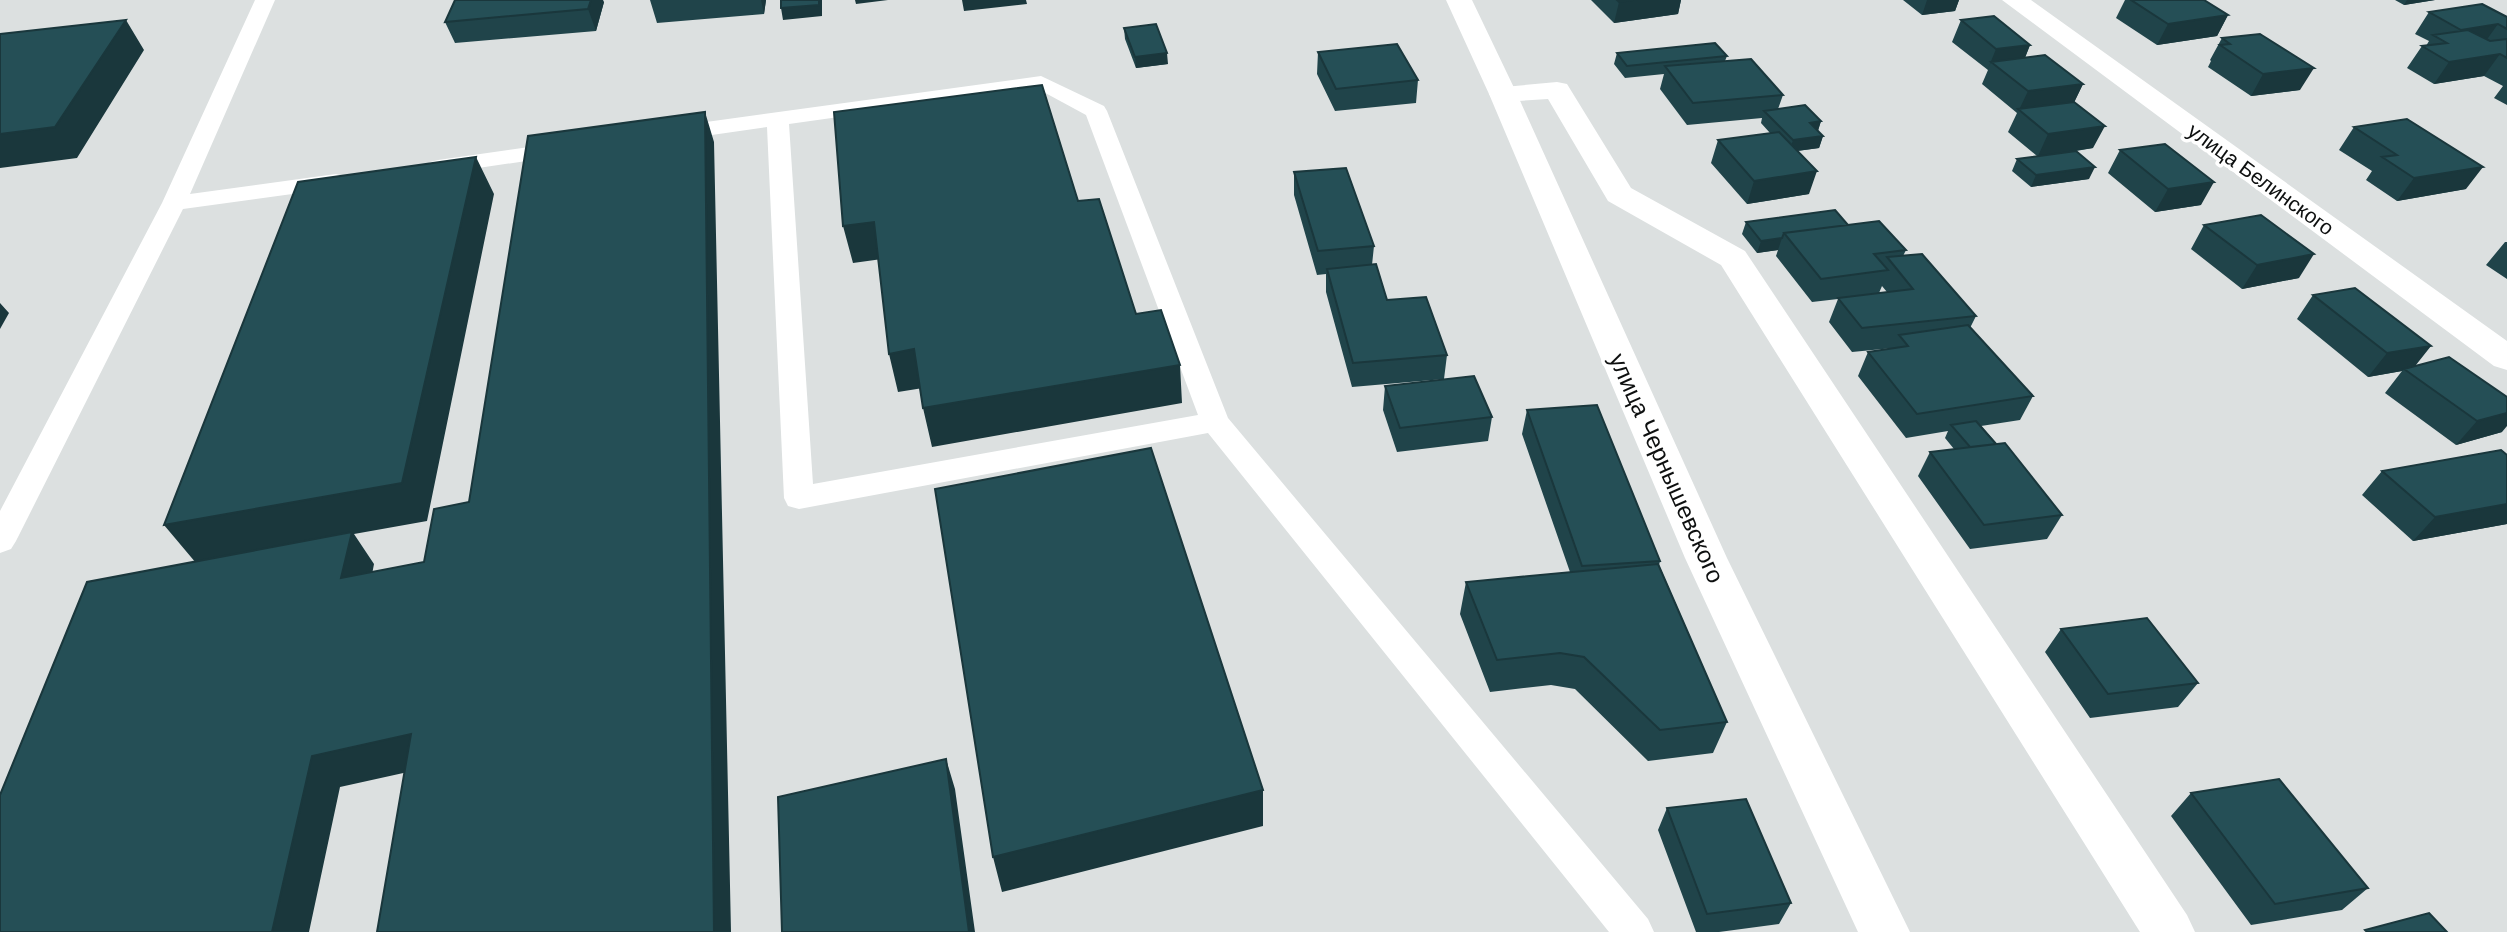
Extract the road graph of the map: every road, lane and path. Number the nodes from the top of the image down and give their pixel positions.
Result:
1 (265, 0) edge
2 (1458, 0) edge
3 (2015, 0) edge
4 (1503, 94) junction
5 (778, 119) junction
6 (640, 138) edge
7 (586, 146) edge
8 (407, 171) edge
9 (366, 177) edge
10 (174, 203) junction
11 (2507, 358) edge
12 (1215, 422) junction
13 (0, 541) edge
14 (1634, 932) edge
15 (1884, 932) edge
16 (2169, 932) edge

1 - 10 lane
2 - 4 street, улица Чернышевского
3 - 11 street, улица Белинского
4 - 15 street, улица Чернышевского
4 - 16 street
5 - 6 lane
5 - 12 lane
5 - 12 lane
7 - 8 lane
9 - 10 lane
10 - 13 lane
12 - 14 lane

